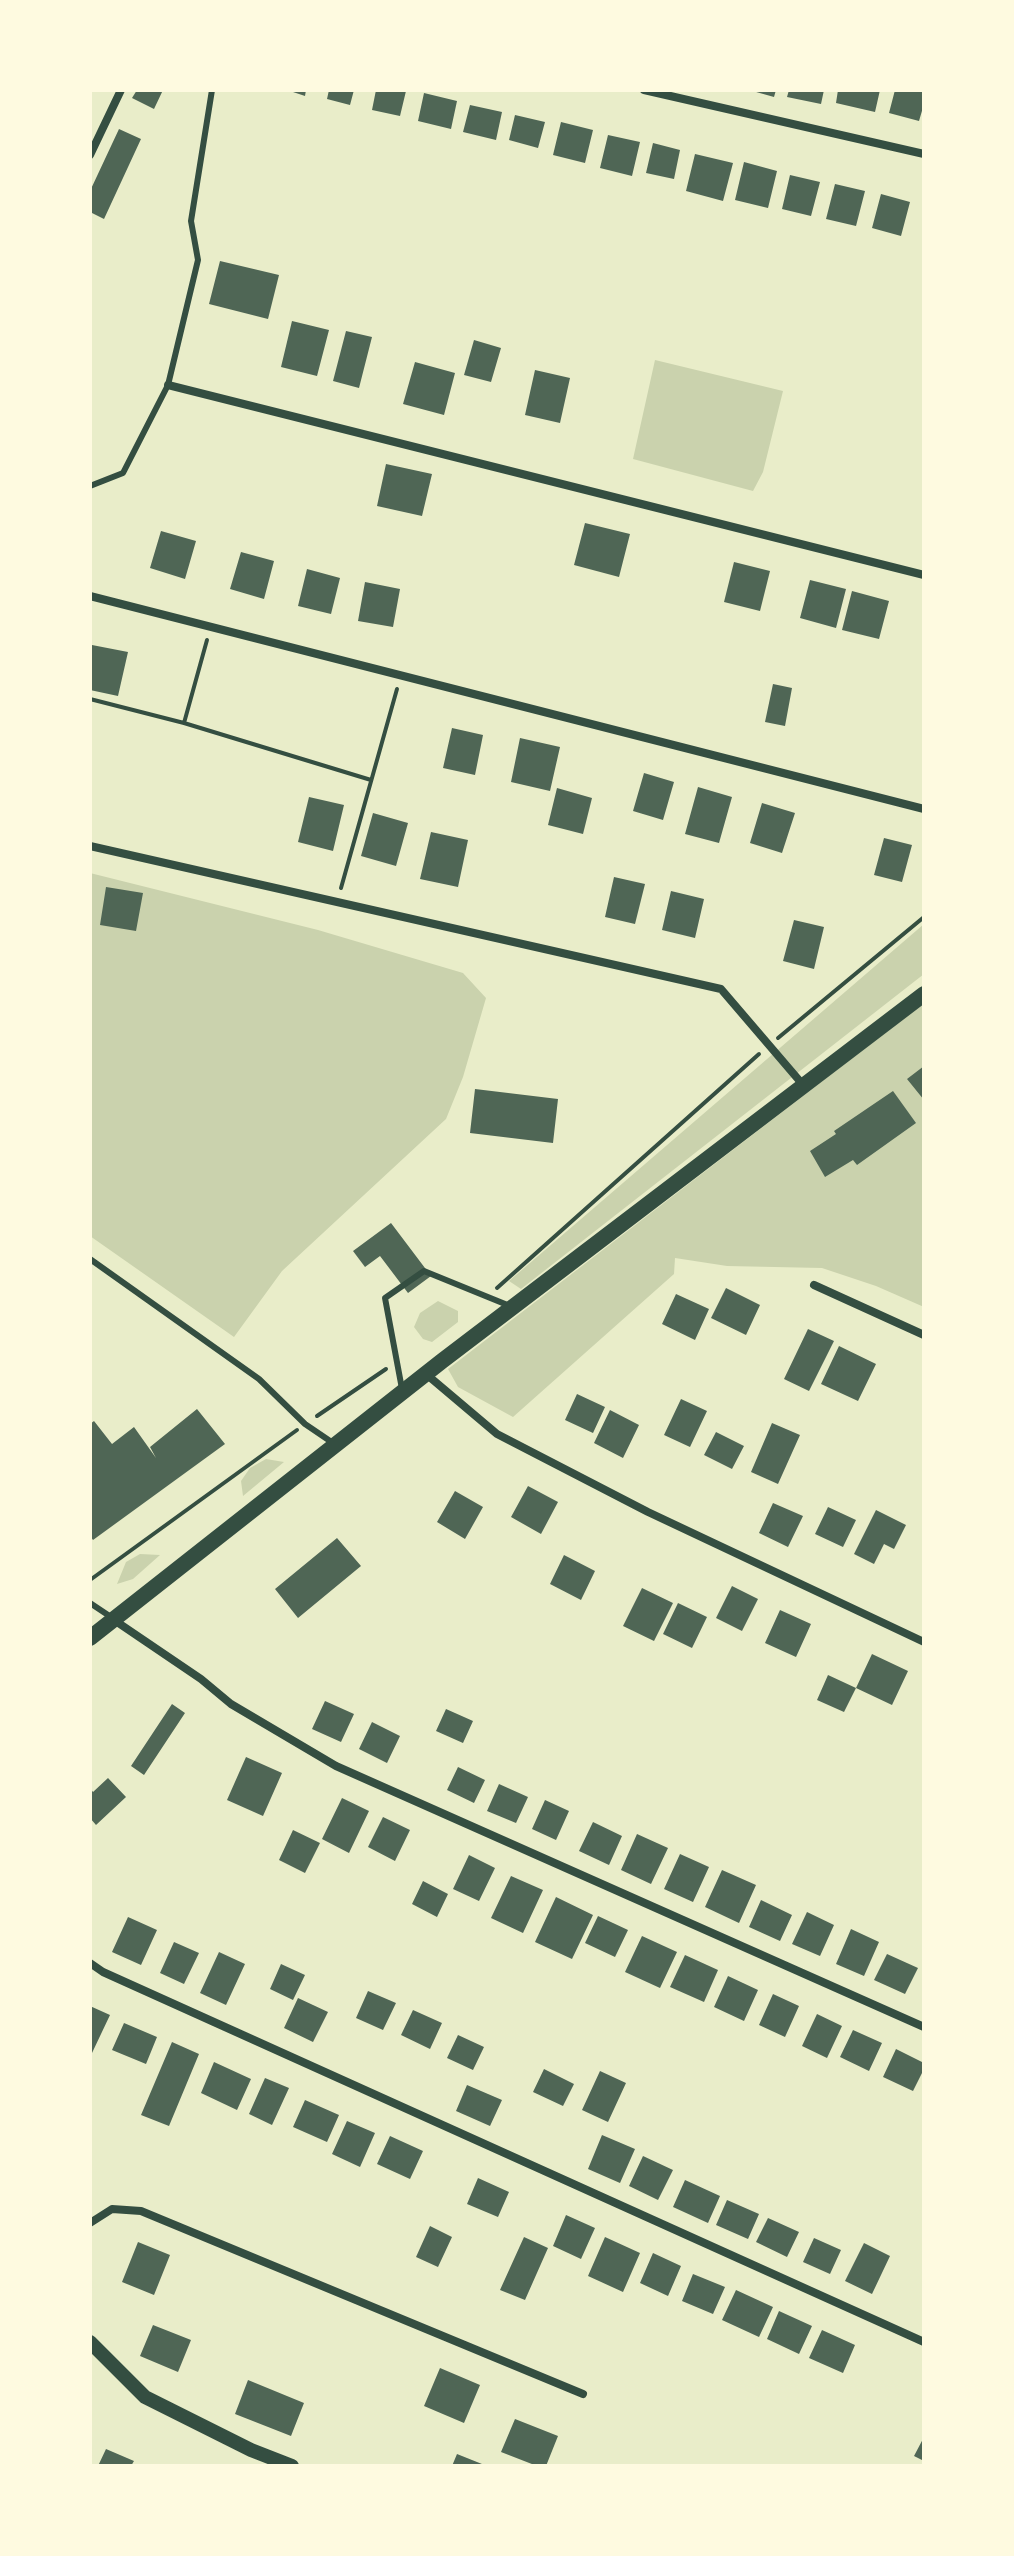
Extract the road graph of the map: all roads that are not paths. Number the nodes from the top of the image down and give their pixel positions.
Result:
1 (121, 90) edge
2 (212, 90) edge
3 (644, 90) edge
4 (924, 154) edge
5 (90, 155) edge
6 (168, 385) junction
7 (90, 486) edge
8 (924, 575) edge
9 (90, 596) edge
10 (924, 809) edge
11 (90, 846) edge
12 (924, 994) edge
13 (804, 1086) junction
14 (90, 1259) edge
15 (814, 1285) dead end
16 (514, 1308) junction
17 (924, 1335) edge
18 (426, 1374) junction
19 (403, 1392) junction
20 (336, 1445) junction
21 (90, 1603) edge
22 (114, 1619) junction
23 (90, 1638) edge
24 (924, 1642) edge
25 (90, 1963) edge
26 (924, 2027) edge
27 (90, 2223) edge
28 (90, 2342) edge
29 (924, 2342) edge
30 (583, 2394) dead end
31 (292, 2466) edge

1 - 5 street
2 - 6 lane
3 - 4 street
6 - 7 lane
6 - 8 street
9 - 10 street
11 - 13 street
12 - 13 main road
13 - 16 main road
14 - 20 lane
15 - 17 street
16 - 18 main road
16 - 19 lane
18 - 19 main road
18 - 24 street
19 - 20 main road
20 - 22 main road
21 - 22 lane
22 - 23 main road
22 - 26 street
25 - 29 street
27 - 30 street
28 - 31 street

